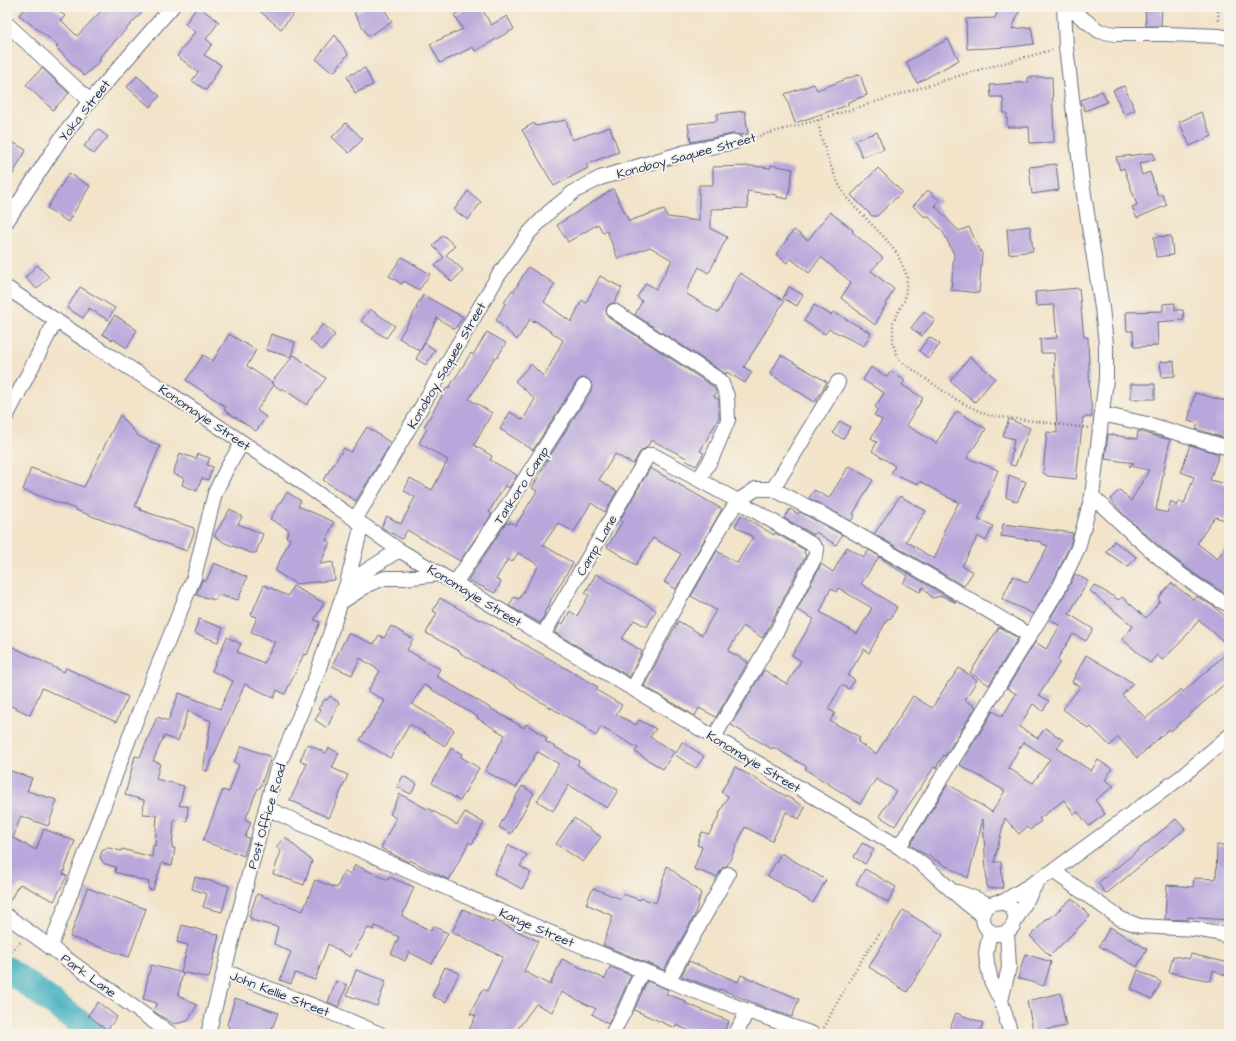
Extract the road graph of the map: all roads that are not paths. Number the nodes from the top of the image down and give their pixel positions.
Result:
1 (172, 7) edge
2 (1064, 7) edge
3 (1068, 7) edge
4 (7, 24) edge
5 (1229, 38) edge
6 (90, 101) junction
7 (735, 142) road end
8 (7, 221) edge
9 (7, 288) edge
10 (614, 311) dead end
11 (56, 320) junction
12 (838, 382) dead end
13 (584, 386) dead end
14 (1102, 414) junction
15 (7, 415) edge
16 (242, 443) junction
17 (1229, 448) edge
18 (699, 480) junction
19 (773, 489) junction
20 (1092, 496) junction
21 (738, 501) junction
22 (358, 522) junction
23 (398, 550) junction
24 (439, 574) junction
25 (347, 583) junction
26 (455, 584) junction
27 (340, 603) junction
28 (1229, 605) edge
29 (1029, 635) junction
30 (543, 636) junction
31 (633, 689) junction
32 (1229, 736) edge
33 (714, 737) junction
34 (266, 808) junction
35 (898, 847) junction
36 (1053, 871) junction
37 (728, 874) dead end
38 (1037, 881) junction
39 (991, 908) junction
40 (7, 916) edge
41 (1011, 927) junction
42 (990, 931) junction
43 (1229, 938) edge
44 (50, 948) junction
45 (224, 971) junction
46 (642, 971) junction
47 (668, 981) junction
48 (1001, 1001) junction
49 (747, 1011) junction
50 (171, 1034) edge
51 (208, 1034) edge
52 (380, 1034) edge
53 (612, 1034) edge
54 (736, 1034) edge
55 (813, 1034) edge
56 (1011, 1034) edge

1 - 6 street, Yoka Street
2 - 14 street
3 - 5 street
4 - 6 street
6 - 8 street, Yoka Street
7 - 22 street, Konoboy Saquee Street
9 - 11 street, Konomayie Street
10 - 18 street
11 - 15 street
11 - 16 street, Konomayie Street
12 - 19 street
13 - 26 street, Tankoro Camp
14 - 17 street
14 - 20 street
16 - 22 street, Konomayie Street
16 - 44 street
18 - 21 street
18 - 30 street, Camp Lane
19 - 21 street
19 - 29 street
20 - 28 street
20 - 29 street
21 - 31 street
21 - 33 street
22 - 23 street, Konomayie Street
22 - 25 street, Post Office Road
23 - 24 street, Konomayie Street
23 - 25 street
24 - 26 street, Konomayie Street
24 - 27 street
25 - 27 street, Post Office Road
26 - 30 street, Konomayie Street
27 - 34 street, Post Office Road
29 - 35 street
30 - 31 street, Konomayie Street
31 - 33 street, Konomayie Street
32 - 36 street
33 - 35 street, Konomayie Street
34 - 45 street, Post Office Road
34 - 46 street, Kange Street
35 - 39 street, Konomayie Street
36 - 38 street
36 - 43 street
37 - 47 street
38 - 39 street
38 - 41 street
39 - 41 street
39 - 42 street
40 - 44 street, Park Lane
41 - 42 street
41 - 48 street
42 - 48 street
44 - 50 street, Park Lane
45 - 51 street, Post Office Road
45 - 52 street, John Kellie Street
46 - 47 street, Kange Street
46 - 53 street
47 - 49 street, Kange Street
48 - 56 street
49 - 54 street
49 - 55 street, Kange Street

